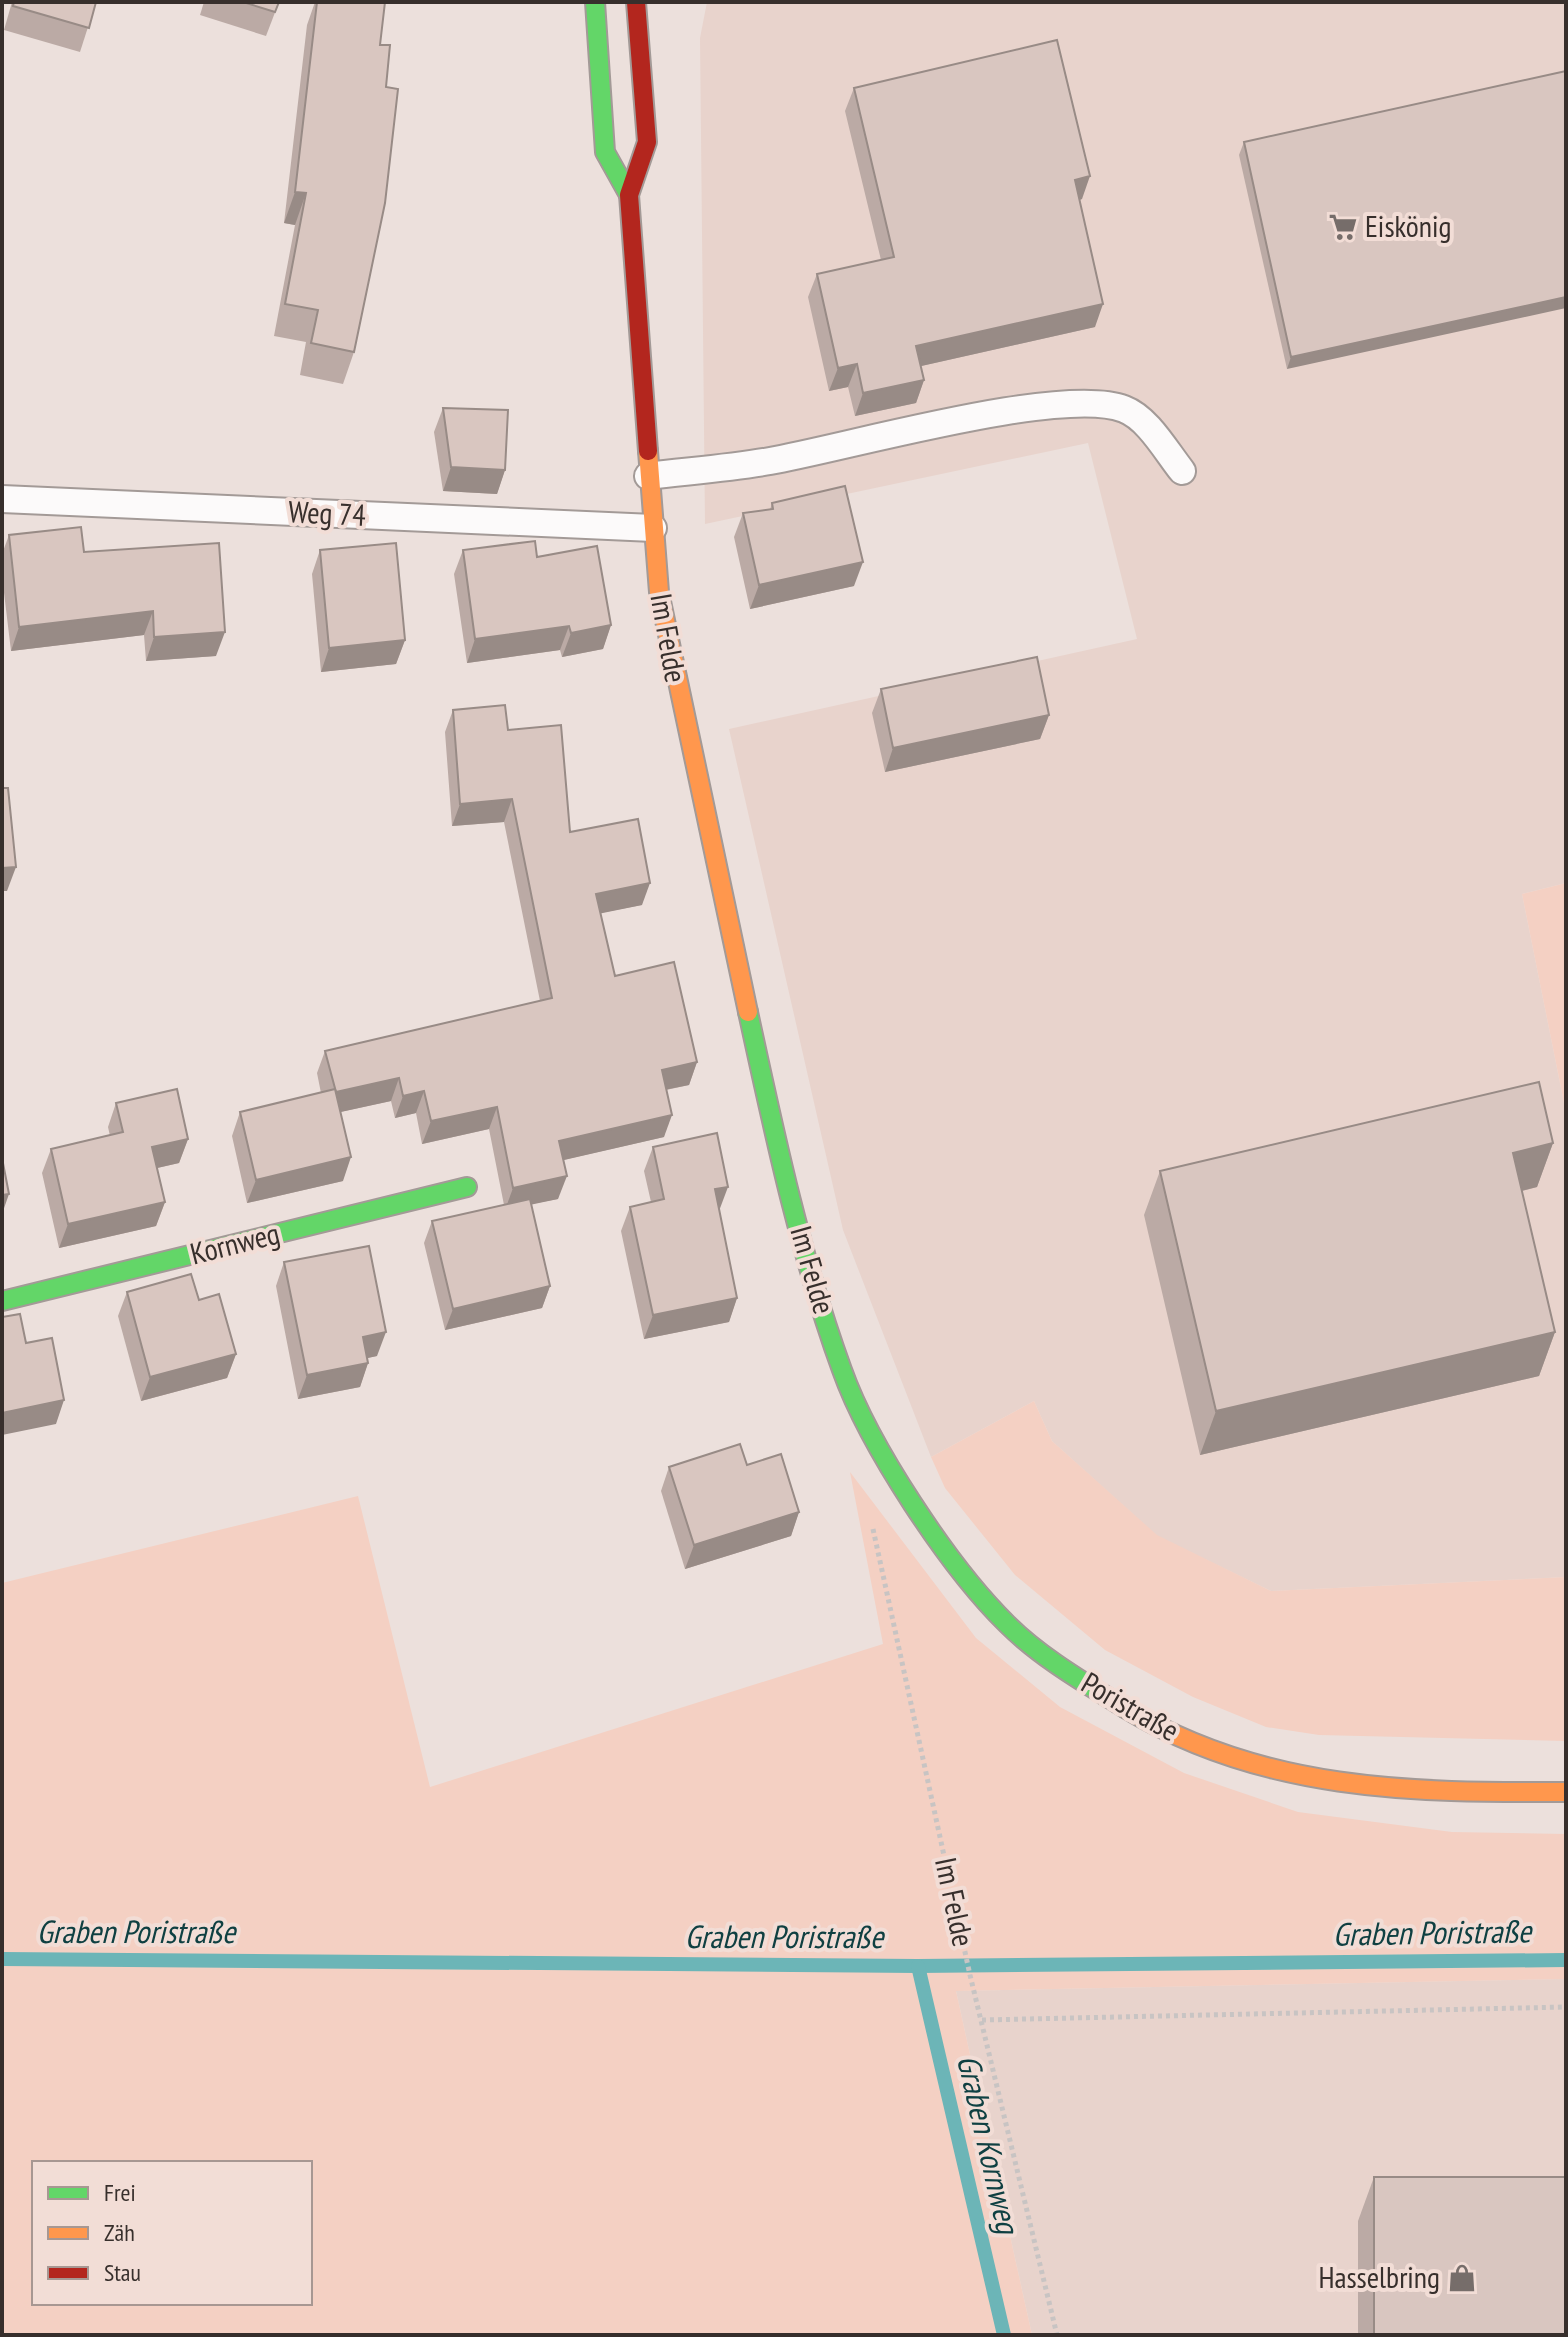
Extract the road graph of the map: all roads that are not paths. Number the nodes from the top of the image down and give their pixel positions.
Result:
1 (595, 2) edge
2 (636, 2) edge
3 (629, 195) junction
4 (1182, 471) dead end
5 (648, 476) junction
6 (2, 499) edge
7 (653, 528) junction
8 (467, 1187) dead end
9 (2, 1301) edge
10 (842, 1372) joint
11 (1566, 1792) edge

1 - 3 main road, Im Felde
2 - 3 main road, Im Felde
3 - 5 main road, Im Felde
4 - 5 lane
5 - 7 main road, Im Felde
6 - 7 lane, Weg 74
7 - 10 main road, Im Felde
8 - 9 main road, Kornweg
10 - 11 main road, Poristraße

